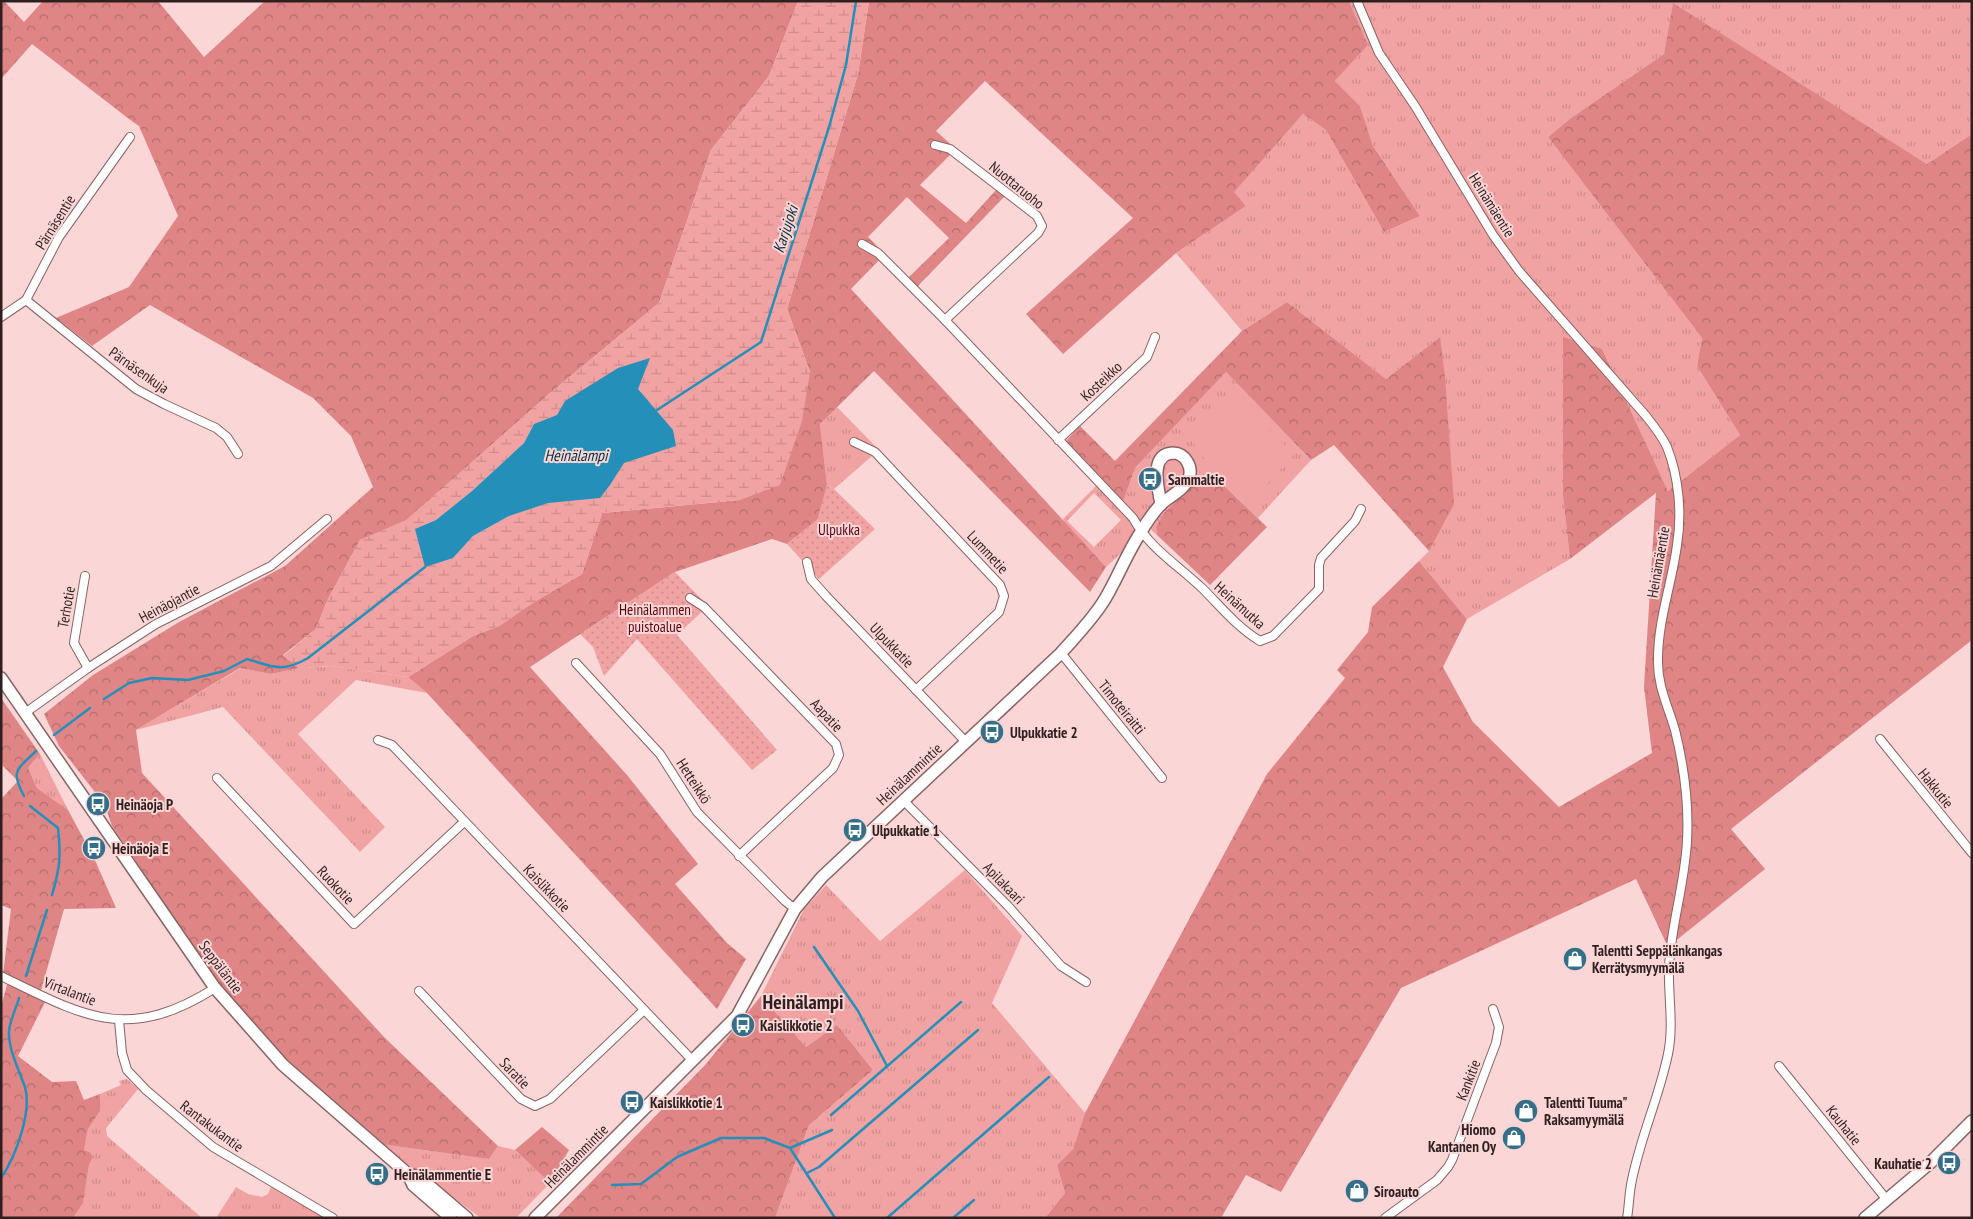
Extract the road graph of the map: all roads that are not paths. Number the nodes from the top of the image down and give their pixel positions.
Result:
1 (1357, 1) edge
2 (130, 137) dead end
3 (934, 145) dead end
4 (862, 244) dead end
5 (26, 300) junction
6 (1, 318) edge
7 (945, 320) junction
8 (1156, 337) dead end
9 (1058, 440) junction
10 (854, 442) dead end
11 (238, 454) dead end
12 (1161, 505) dead end
13 (1361, 509) dead end
14 (327, 519) dead end
15 (1141, 532) junction
16 (807, 562) dead end
17 (85, 576) dead end
18 (690, 598) dead end
19 (1061, 653) junction
20 (576, 663) dead end
21 (88, 668) junction
22 (1, 678) edge
23 (916, 690) junction
24 (25, 713) junction
25 (1880, 739) dead end
26 (378, 740) dead end
27 (966, 742) junction
28 (216, 778) dead end
29 (1162, 778) dead end
30 (903, 800) junction
31 (464, 822) junction
32 (1972, 853) edge
33 (739, 856) junction
34 (795, 909) junction
35 (1, 976) edge
36 (1086, 982) dead end
37 (215, 988) junction
38 (418, 991) dead end
39 (1493, 1009) dead end
40 (644, 1010) junction
41 (119, 1020) junction
42 (693, 1061) junction
43 (1779, 1066) dead end
44 (1972, 1121) edge
45 (408, 1174) junction
46 (1887, 1200) junction
47 (333, 1218) edge
48 (451, 1218) edge
49 (467, 1218) edge
50 (534, 1218) edge
51 (1385, 1218) edge
52 (1627, 1218) edge
53 (1865, 1218) edge

1 - 52 street, Heinämäentie
2 - 5 street, Pärnäsentie
3 - 7 street, Nuottaruoho
4 - 7 street
5 - 6 street, Pärnäsentie
5 - 11 street, Pärnäsenkuja
7 - 9 street
8 - 9 street, Kosteikko
9 - 15 street
10 - 23 street, Lummetie
12 - 15 street, Heinälammintie
13 - 15 street, Heinämutka
14 - 21 street, Heinäojantie
15 - 19 street, Heinälammintie
16 - 23 street, Ulpukkatie
17 - 21 street, Terhotie
18 - 33 street, Aapatie
19 - 27 street, Heinälammintie
19 - 29 street, Timoteiraitti
20 - 33 street, Hetteikkö
21 - 24 street, Heinäojantie
22 - 24 street, Seppäläntie
23 - 27 street, Ulpukkatie
24 - 37 street, Seppäläntie
25 - 32 street, Hakkutie
26 - 31 street, Kaislikkotie
27 - 30 street, Heinälammintie
28 - 31 street, Ruokotie
30 - 34 street, Heinälammintie
30 - 36 street, Apilakaari
31 - 40 street, Kaislikkotie
33 - 34 street, Hetteikkö
34 - 42 street, Heinälammintie
35 - 41 street, Virtalantie
37 - 41 street, Virtalantie
37 - 45 street, Seppäläntie
38 - 40 street, Saratie
39 - 51 street, Kankitie
40 - 42 street, Kaislikkotie
41 - 47 street, Rantakukantie
42 - 50 street, Heinälammintie
43 - 46 street, Kauhatie
44 - 46 street
45 - 48 street, Seppäläntie
45 - 49 street, Seppäläntie
46 - 53 street

